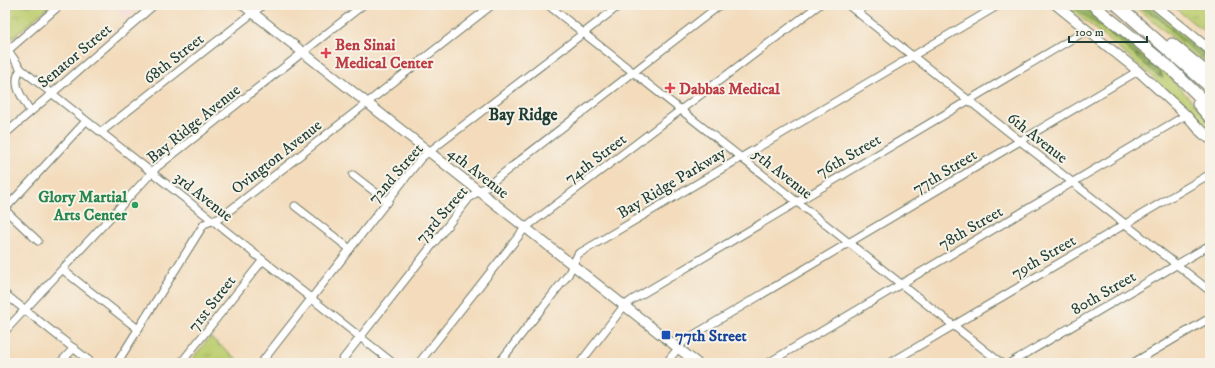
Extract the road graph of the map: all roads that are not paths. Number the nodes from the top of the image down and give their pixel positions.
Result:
1 (60, 5) edge
2 (154, 5) edge
3 (243, 5) edge
4 (263, 5) edge
5 (363, 5) edge
6 (492, 5) edge
7 (548, 5) edge
8 (620, 5) edge
9 (720, 5) edge
10 (819, 5) edge
11 (848, 5) edge
12 (867, 5) edge
13 (999, 5) edge
14 (1056, 5) edge
15 (1093, 5) edge
16 (1104, 5) edge
17 (1117, 5) edge
18 (1154, 5) edge
19 (857, 12) junction
20 (253, 13) junction
21 (1139, 23) junction
22 (1087, 30) junction
23 (584, 33) junction
24 (6, 50) edge
25 (1210, 50) edge
26 (303, 52) junction
27 (913, 56) junction
28 (1168, 66) junction
29 (21, 69) junction
30 (1138, 71) junction
31 (634, 73) junction
32 (1210, 75) edge
33 (1210, 87) edge
34 (52, 94) junction
35 (1210, 98) edge
36 (969, 101) junction
37 (366, 102) junction
38 (1210, 107) edge
39 (681, 110) junction
40 (30, 111) junction
41 (1186, 115) junction
42 (1210, 118) edge
43 (86, 121) junction
44 (1200, 130) junction
45 (101, 132) junction
46 (5, 134) edge
47 (1210, 138) edge
48 (1021, 141) junction
49 (1210, 143) edge
50 (430, 152) junction
51 (741, 158) junction
52 (152, 173) junction
53 (1210, 174) edge
54 (353, 176) dead end
55 (1073, 183) junction
56 (479, 191) junction
57 (796, 201) junction
58 (388, 202) junction
59 (295, 206) dead end
60 (5, 209) edge
61 (212, 221) junction
62 (1125, 224) junction
63 (525, 228) junction
64 (38, 240) dead end
65 (849, 243) junction
66 (1210, 245) edge
67 (350, 249) junction
68 (263, 260) junction
69 (572, 265) junction
70 (1177, 265) junction
71 (62, 270) junction
72 (901, 284) junction
73 (1210, 291) edge
74 (5, 294) edge
75 (312, 299) junction
76 (624, 306) junction
77 (25, 310) junction
78 (1210, 318) edge
79 (953, 325) junction
80 (138, 329) junction
81 (5, 331) edge
82 (360, 337) junction
83 (74, 348) junction
84 (678, 348) junction
85 (60, 363) edge
86 (92, 363) edge
87 (117, 363) edge
88 (181, 363) edge
89 (261, 363) edge
90 (340, 363) edge
91 (393, 363) edge
92 (419, 363) edge
93 (499, 363) edge
94 (580, 363) edge
95 (666, 363) edge
96 (697, 363) edge
97 (768, 363) edge
98 (890, 363) edge
99 (1001, 363) edge
100 (1010, 363) edge
101 (1134, 363) edge

1 - 24 street
2 - 34 street, Senator Street
3 - 20 main road, 4th Avenue
4 - 20 street, 68th Street
5 - 26 street, Bay Ridge Avenue
6 - 37 street, Ovington Avenue
7 - 23 street, 5th Avenue
8 - 23 street, 72nd Street
9 - 31 street, 73rd Street
10 - 39 street, 74th Street
11 - 19 street, 6th Avenue
12 - 19 street
13 - 27 street, Bay Ridge Parkway
14 - 22 main road
15 - 28 highway
16 - 35 highway
17 - 21 highway
18 - 25 main road
19 - 27 street, 6th Avenue
20 - 26 main road, 4th Avenue
20 - 45 street, 68th Street
21 - 32 highway
21 - 33 highway
22 - 30 main road
22 - 36 street, 76th Street
23 - 31 street, 5th Avenue
23 - 50 street, 72nd Street
24 - 29 street, 3rd Avenue
26 - 37 main road, 4th Avenue
26 - 52 street, Bay Ridge Avenue
27 - 36 street, 6th Avenue
27 - 51 street, Bay Ridge Parkway
28 - 38 highway
28 - 42 highway
29 - 34 street, 3rd Avenue
29 - 40 street, Senator Street
30 - 41 main road
30 - 48 street, 77th Street
31 - 39 street, 5th Avenue
31 - 56 street, 73rd Street
34 - 40 street, Senator Street
34 - 43 street, 3rd Avenue
36 - 48 street, 6th Avenue
36 - 57 street, 76th Street
37 - 50 main road, 4th Avenue
37 - 61 street, Ovington Avenue
39 - 51 street, 5th Avenue
39 - 63 street, 74th Street
40 - 46 street, Senator Street
41 - 44 main road
41 - 55 street, 78th Street
43 - 45 street, 3rd Avenue
43 - 60 street
44 - 47 highway
44 - 49 main road
45 - 52 street, 3rd Avenue
48 - 55 street, 6th Avenue
48 - 65 street, 77th Street
50 - 56 main road, 4th Avenue
50 - 58 street, 72nd Street
51 - 57 street, 5th Avenue
51 - 69 street, Bay Ridge Parkway
52 - 61 street, 3rd Avenue
52 - 71 street, Bay Ridge Avenue
53 - 62 street, 79th Street
54 - 58 street
55 - 62 street, 6th Avenue
55 - 72 street, 78th Street
56 - 63 main road, 4th Avenue
56 - 82 street, 73rd Street
57 - 65 street, 5th Avenue
57 - 76 street, 76th Street
58 - 67 street, 72nd Street
59 - 67 street
60 - 64 street
61 - 68 street, 3rd Avenue
61 - 80 street, Ovington Avenue
62 - 70 street, 6th Avenue
62 - 79 street, 79th Street
63 - 69 main road, 4th Avenue
63 - 92 street, 74th Street
65 - 72 street, 5th Avenue
65 - 84 street, 77th Street
66 - 70 street, 80th Street
67 - 75 street, 72nd Street
68 - 75 street, 3rd Avenue
68 - 88 street, 71st Street
69 - 76 main road, 4th Avenue
69 - 93 street, Bay Ridge Parkway
70 - 73 street, 6th Avenue
70 - 100 street, 80th Street
71 - 77 street, Bay Ridge Avenue
71 - 80 street
72 - 79 street, 5th Avenue
72 - 97 street, 78th Street
74 - 77 street
75 - 82 street, 3rd Avenue
75 - 89 street, 72nd Street
76 - 84 main road, 4th Avenue
76 - 94 street, 76th Street
77 - 81 street, Bay Ridge Avenue
77 - 83 street
78 - 101 street
79 - 98 street, 79th Street
79 - 99 street, 5th Avenue
80 - 87 street, Ovington Avenue
82 - 90 street, 73rd Street
82 - 91 street, 3rd Avenue
83 - 85 street
83 - 86 street
84 - 95 street, 77th Street
84 - 96 main road, 4th Avenue

